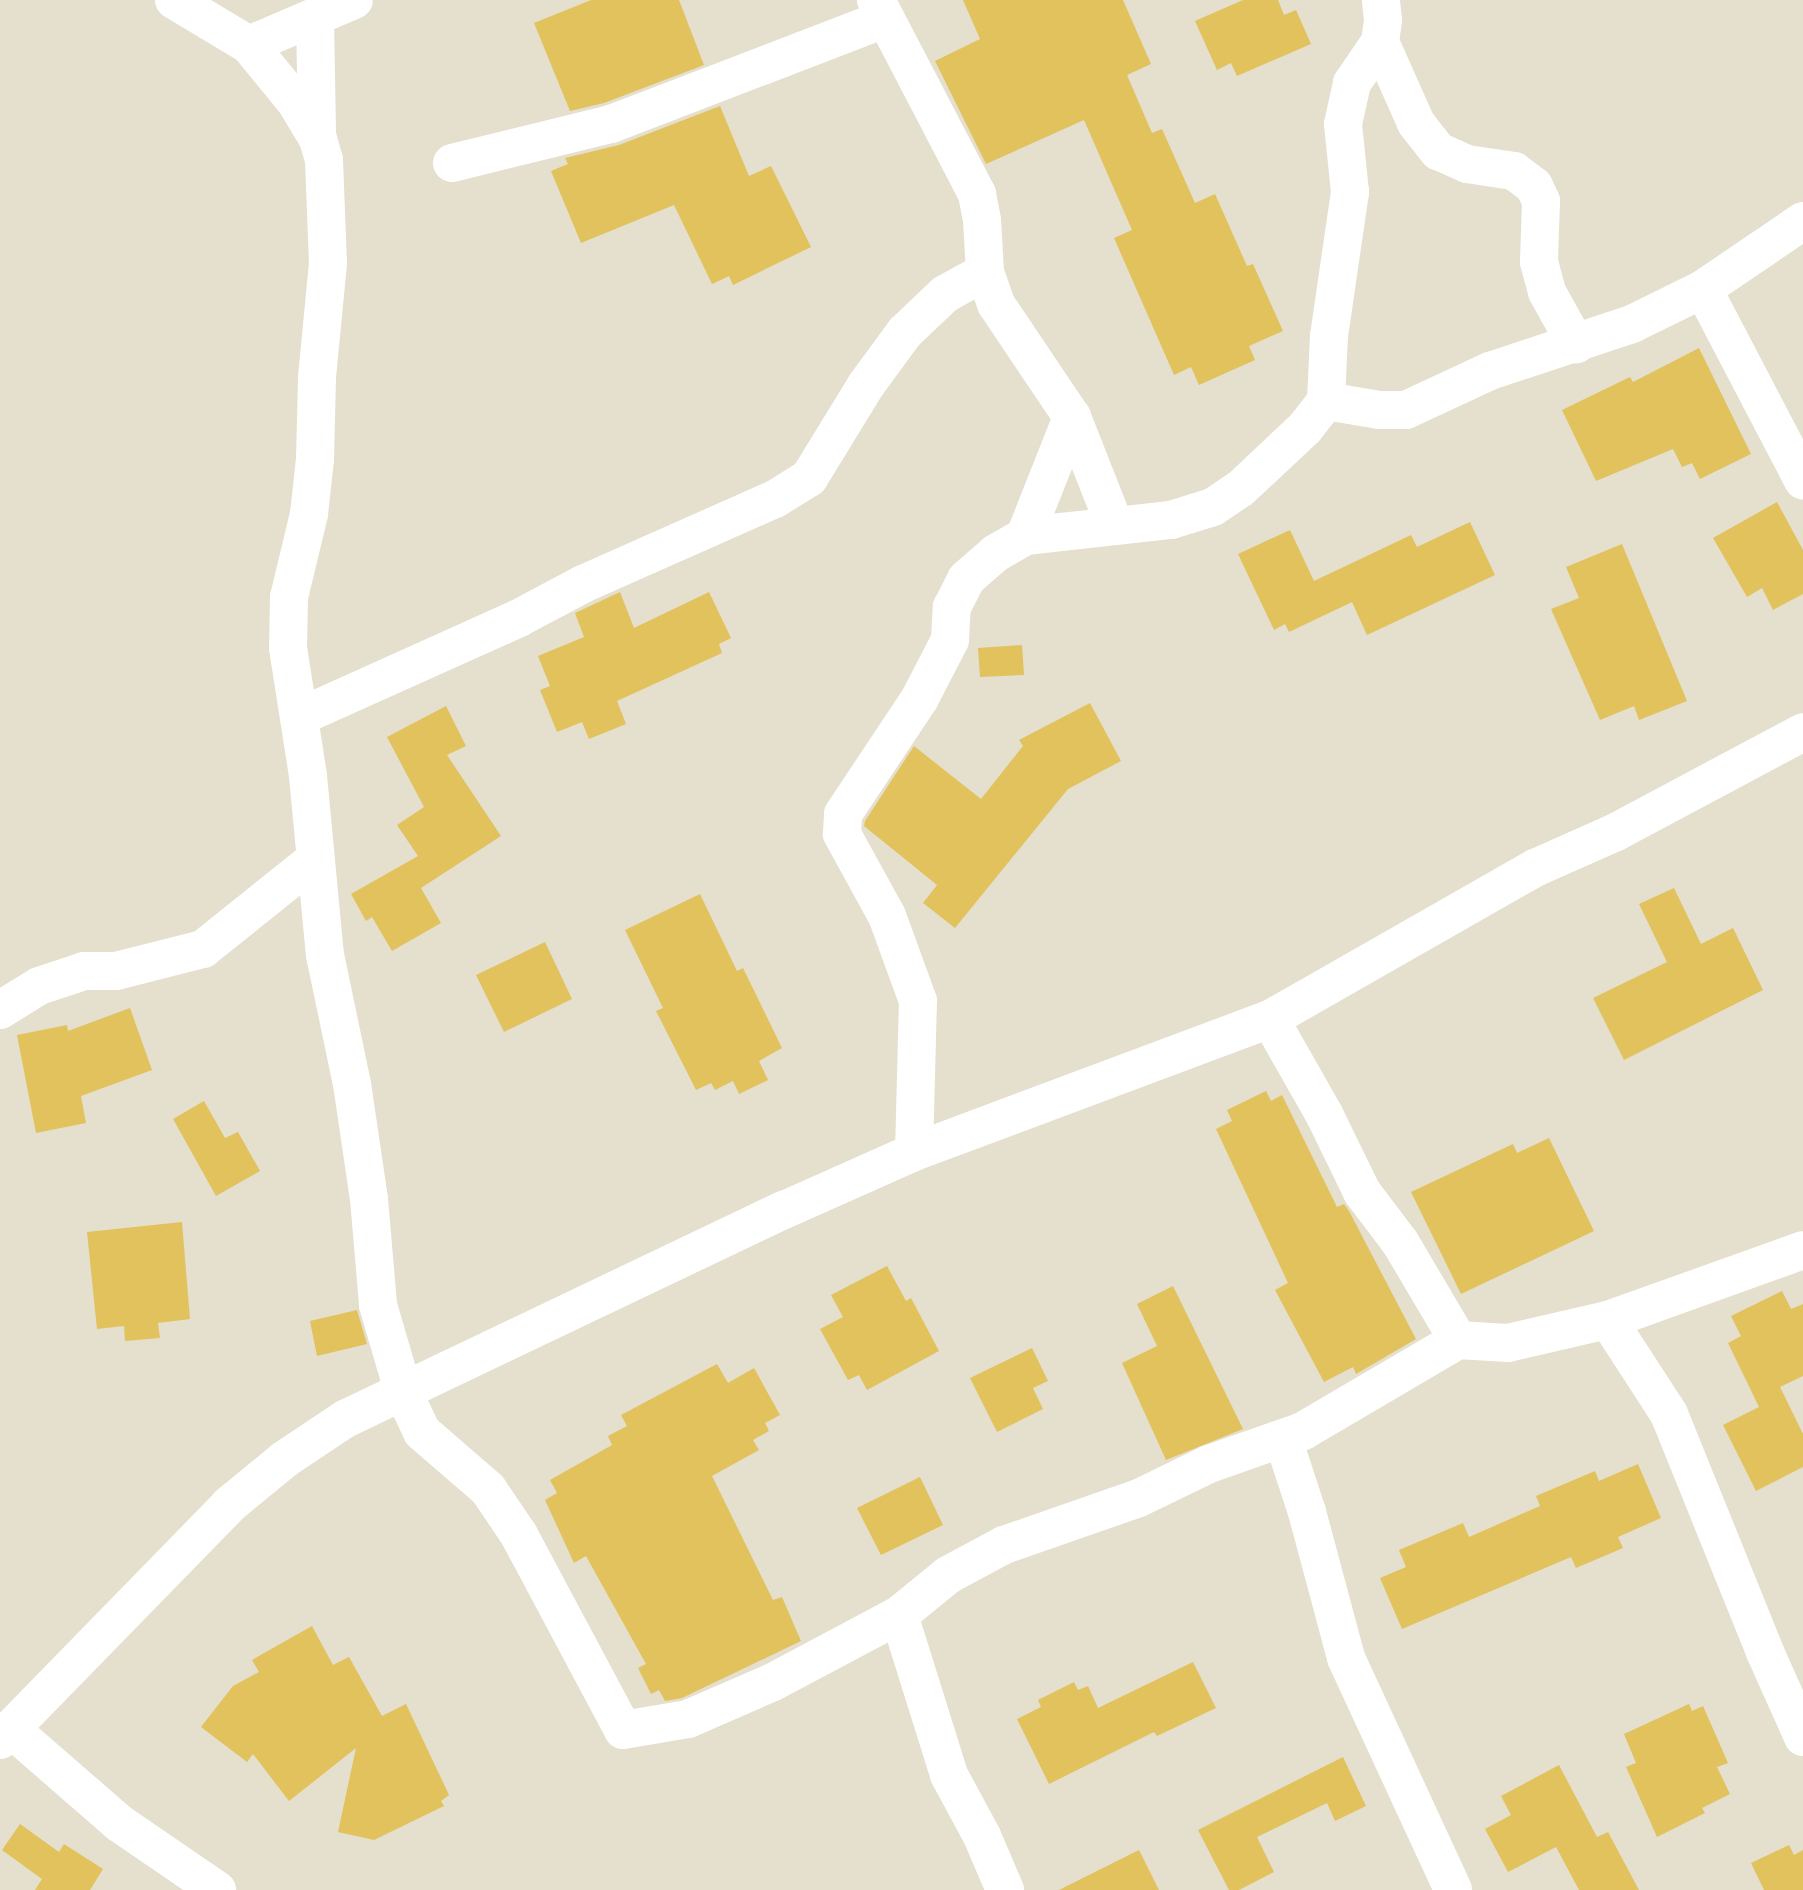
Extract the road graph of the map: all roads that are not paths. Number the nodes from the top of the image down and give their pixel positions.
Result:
1 (174, 0) edge
2 (354, 0) edge
3 (1381, 0) edge
4 (880, 9) edge
5 (315, 17) junction
6 (1380, 42) junction
7 (249, 45) junction
8 (318, 139) junction
9 (452, 163) dead end
10 (1803, 221) edge
11 (985, 272) junction
12 (1703, 289) junction
13 (1576, 344) junction
14 (1326, 401) junction
15 (1072, 417) junction
16 (1803, 480) edge
17 (1115, 526) junction
18 (1025, 536) junction
19 (299, 717) junction
20 (1803, 732) edge
21 (314, 860) junction
22 (0, 1010) edge
23 (1270, 1019) junction
24 (914, 1152) junction
25 (1803, 1250) edge
26 (1608, 1320) junction
27 (1458, 1340) junction
28 (404, 1394) junction
29 (1283, 1439) junction
30 (899, 1615) junction
31 (6, 1735) edge
32 (1803, 1737) edge
33 (217, 1890) edge
34 (1005, 1890) edge
35 (1453, 1890) edge

1 - 7 street
2 - 5 street
3 - 6 street
4 - 9 street
4 - 11 street
5 - 7 street
5 - 8 street
6 - 13 street
6 - 14 street
7 - 8 street
8 - 19 street
10 - 12 street
11 - 15 street
11 - 19 street
12 - 13 street
12 - 16 street
13 - 14 street
14 - 17 street
15 - 17 street
15 - 18 street
17 - 18 street
18 - 24 street
19 - 21 street
20 - 23 street
21 - 22 street
21 - 28 street
23 - 24 street
23 - 27 street
24 - 28 street
25 - 26 street
26 - 27 street
26 - 32 street
27 - 29 street
28 - 30 street
28 - 31 street
29 - 30 street
29 - 35 street
30 - 34 street
31 - 33 street

